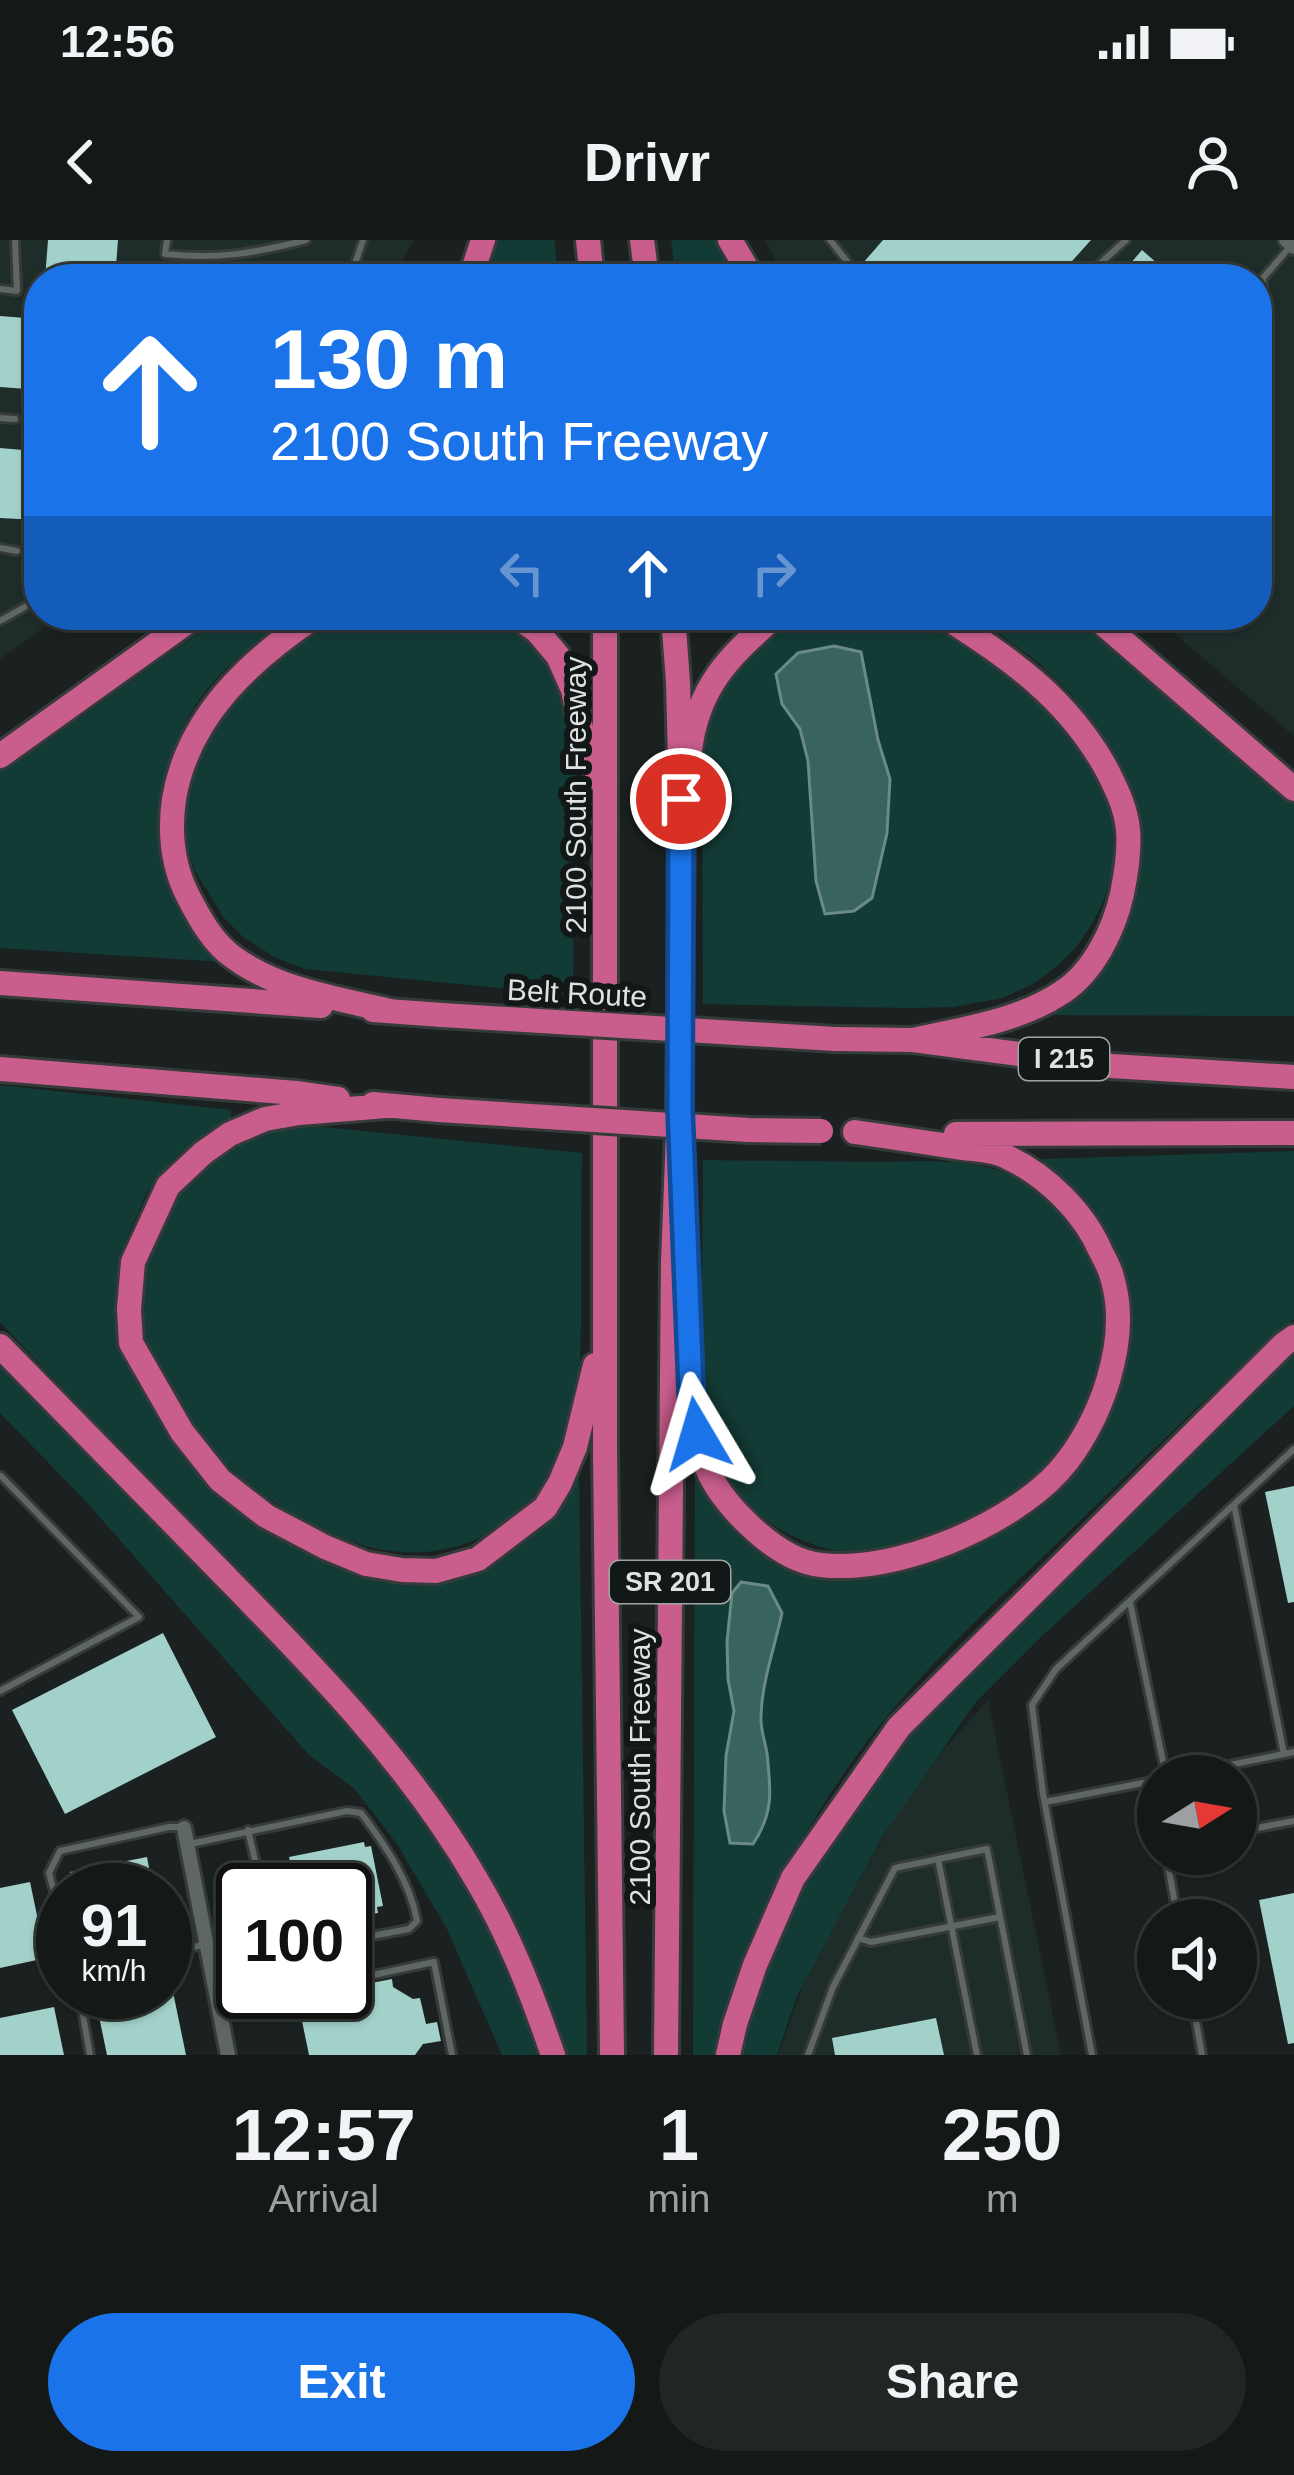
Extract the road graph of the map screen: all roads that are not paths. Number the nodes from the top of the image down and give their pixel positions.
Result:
1 (16, 240) edge
2 (167, 240) edge
3 (306, 240) edge
4 (830, 240) edge
5 (1126, 240) edge
6 (850, 264) edge
7 (1100, 264) edge
8 (0, 289) edge
9 (0, 418) edge
10 (15, 419) dead end
11 (0, 548) edge
12 (17, 551) dead end
13 (176, 630) edge
14 (295, 630) edge
15 (534, 630) edge
16 (605, 630) edge
17 (674, 630) edge
18 (760, 630) edge
19 (965, 630) edge
20 (1110, 630) edge
21 (0, 756) edge
22 (604, 787) junction
23 (1294, 789) edge
24 (682, 837) junction
25 (0, 982) edge
26 (390, 1011) junction
27 (913, 1040) junction
28 (0, 1069) edge
29 (1294, 1077) edge
30 (386, 1106) junction
31 (680, 1108) junction
32 (855, 1132) junction
33 (1294, 1133) edge
34 (606, 1321) junction
35 (1294, 1337) edge
36 (0, 1346) edge
37 (1293, 1450) edge
38 (1, 1476) edge
39 (1234, 1505) junction
40 (1130, 1601) junction
41 (0, 1691) edge
42 (1294, 1752) edge
43 (1284, 1754) junction
44 (1158, 1755) edge
45 (1257, 1759) edge
46 (1137, 1783) edge
47 (1045, 1802) junction
48 (1294, 1821) edge
49 (184, 1828) joint
50 (1257, 1828) edge
51 (248, 1830) junction
52 (187, 1844) junction
53 (938, 1859) junction
54 (55, 1863) edge
55 (256, 1863) edge
56 (1000, 1918) junction
57 (951, 1927) junction
58 (372, 1936) edge
59 (859, 1938) junction
60 (207, 1944) junction
61 (192, 1947) edge
62 (372, 1975) edge
63 (216, 1991) edge
64 (84, 2019) edge
65 (221, 2019) edge
66 (1196, 2019) edge
67 (90, 2055) edge
68 (228, 2055) edge
69 (452, 2055) edge
70 (553, 2055) edge
71 (612, 2055) edge
72 (666, 2055) edge
73 (728, 2055) edge
74 (808, 2055) edge
75 (977, 2055) edge
76 (1027, 2055) edge
77 (1092, 2055) edge
78 (1202, 2055) edge

1 - 8 lane
2 - 3 lane
4 - 6 lane
5 - 7 lane
9 - 10 lane
11 - 12 lane
13 - 21 highway
14 - 26 highway
15 - 22 highway
16 - 22 highway, 2100 South Freeway / SR 201
17 - 24 highway, 2100 South Freeway / SR 201
18 - 24 highway
19 - 27 highway
20 - 23 highway
22 - 34 highway, 2100 South Freeway / SR 201
24 - 31 highway, 2100 South Freeway / SR 201
25 - 26 highway, Belt Route / I 215
26 - 27 highway, Belt Route / I 215, bridge
27 - 29 highway, Belt Route / I 215
28 - 30 highway
30 - 32 highway, bridge
30 - 34 highway
31 - 32 highway
31 - 72 highway, 2100 South Freeway / SR 201
32 - 33 highway
34 - 71 highway, 2100 South Freeway / SR 201
35 - 73 highway
36 - 70 highway
37 - 39 lane
38 - 41 lane
39 - 40 lane
39 - 43 lane
40 - 44 lane
40 - 47 lane
42 - 43 lane
43 - 45 lane
46 - 47 lane
47 - 77 lane
48 - 50 lane
49 - 52 street
49 - 54 lane
51 - 52 lane
51 - 55 lane
51 - 58 lane
52 - 60 street
53 - 56 lane
53 - 57 lane
53 - 59 lane
56 - 57 lane
56 - 76 lane
57 - 59 lane
57 - 75 lane
59 - 74 lane
60 - 61 lane
60 - 63 street
62 - 69 lane
64 - 67 lane
65 - 68 street
66 - 78 lane

